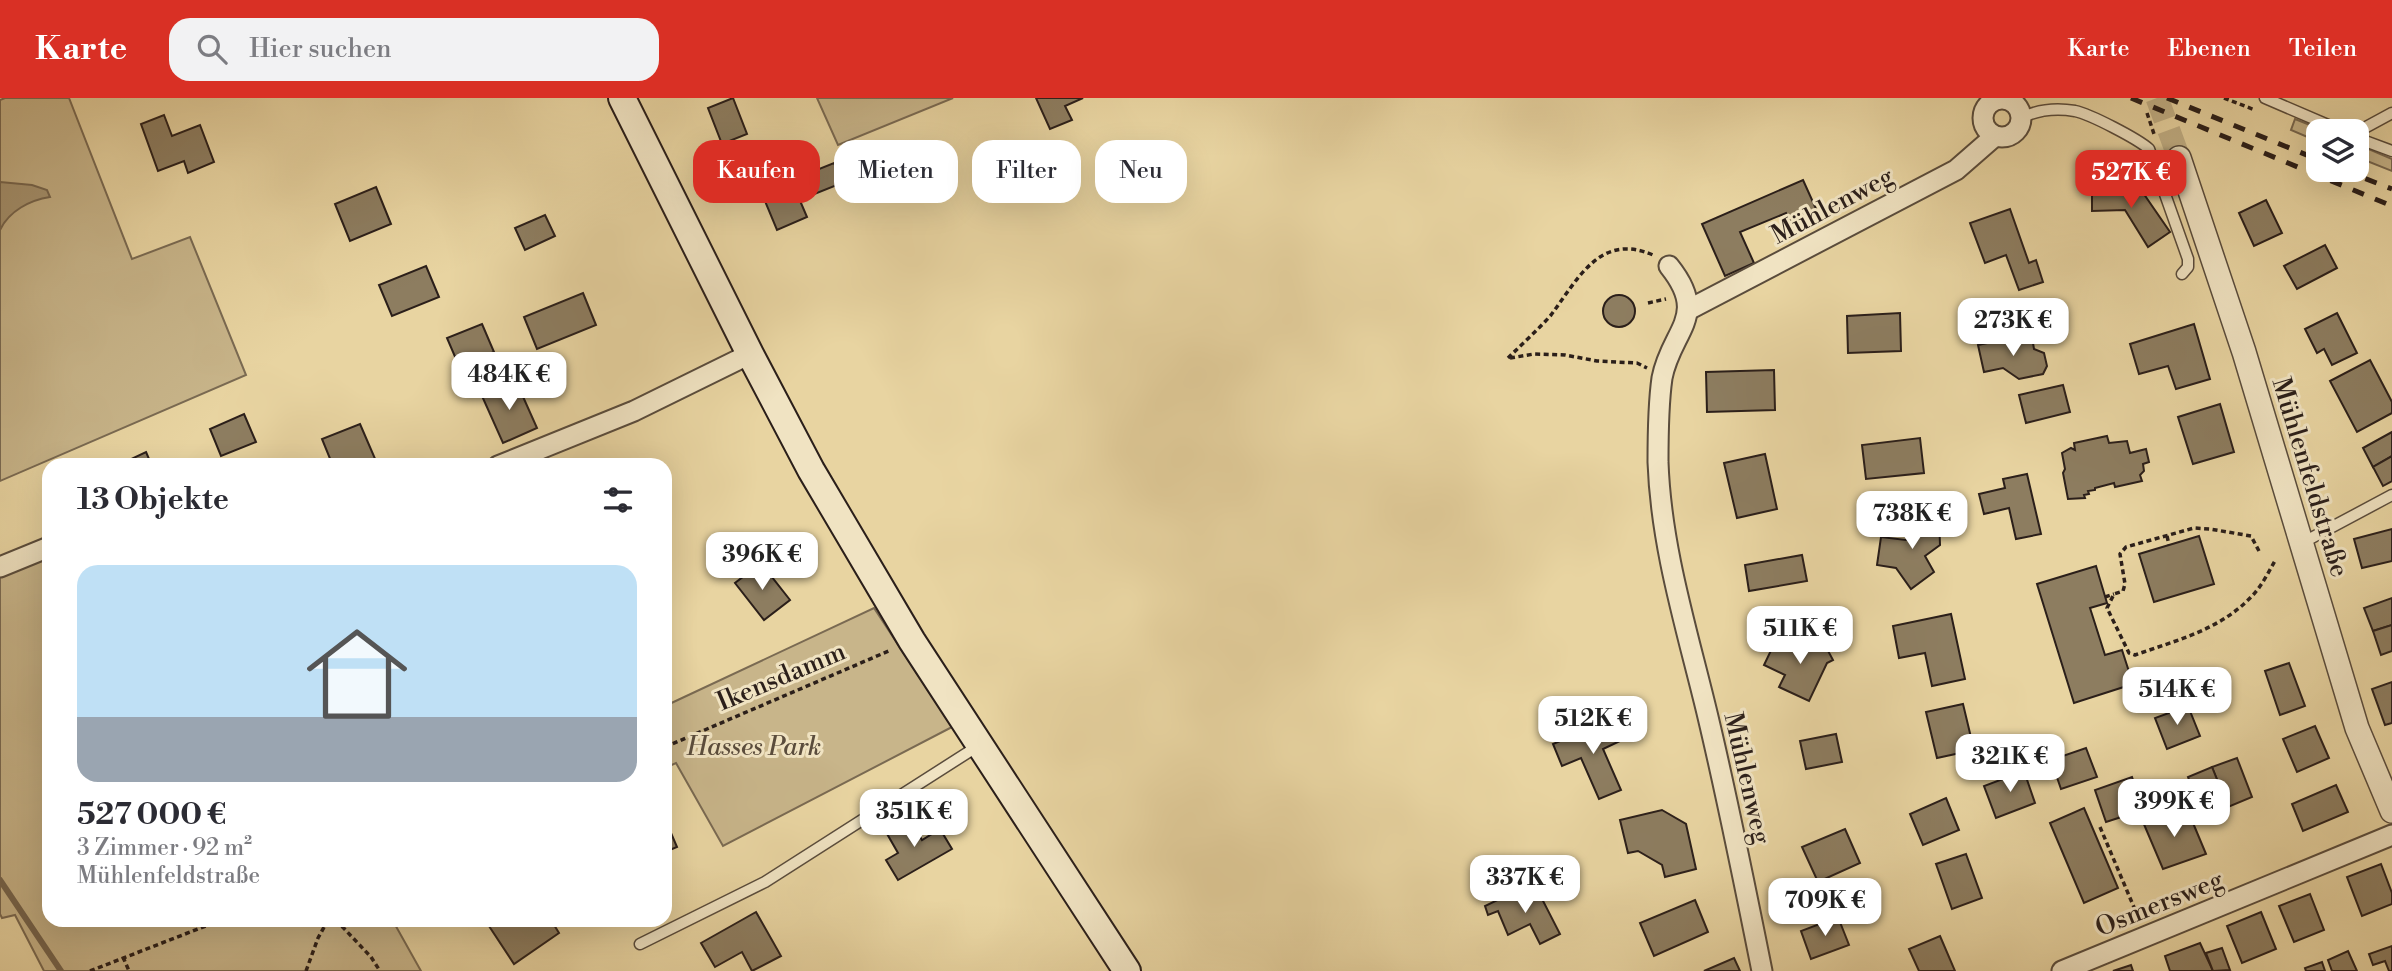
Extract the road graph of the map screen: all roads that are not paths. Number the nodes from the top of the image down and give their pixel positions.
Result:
1 (622, 98) edge
2 (2000, 98) edge
3 (2265, 98) edge
4 (2392, 113) edge
5 (2021, 118) junction
6 (2314, 119) edge
7 (2369, 125) edge
8 (1994, 136) junction
9 (2369, 142) edge
10 (2389, 148) edge
11 (2179, 158) tunnel mouth
12 (1669, 266) road end
13 (2182, 274) dead end
14 (1688, 310) junction
15 (750, 354) junction
16 (518, 458) edge
17 (2392, 495) edge
18 (2302, 543) junction
19 (42, 550) edge
20 (0, 567) edge
21 (979, 745) junction
22 (2392, 811) edge
23 (2392, 835) edge
24 (640, 944) dead end
25 (1127, 971) edge
26 (1762, 971) edge
27 (2062, 971) edge

1 - 15 main road
2 - 5 street
2 - 8 street
3 - 6 lane
4 - 7 lane
5 - 8 street, Mühlenweg
5 - 13 lane
8 - 14 street, Mühlenweg
9 - 10 lane
11 - 18 street, Mühlenfeldstraße
12 - 14 street
14 - 26 street, Mühlenweg
15 - 16 street
15 - 21 main road
17 - 18 lane
18 - 22 street, Mühlenfeldstraße
19 - 20 street
21 - 24 lane
21 - 25 main road
23 - 27 street, Osmersweg

